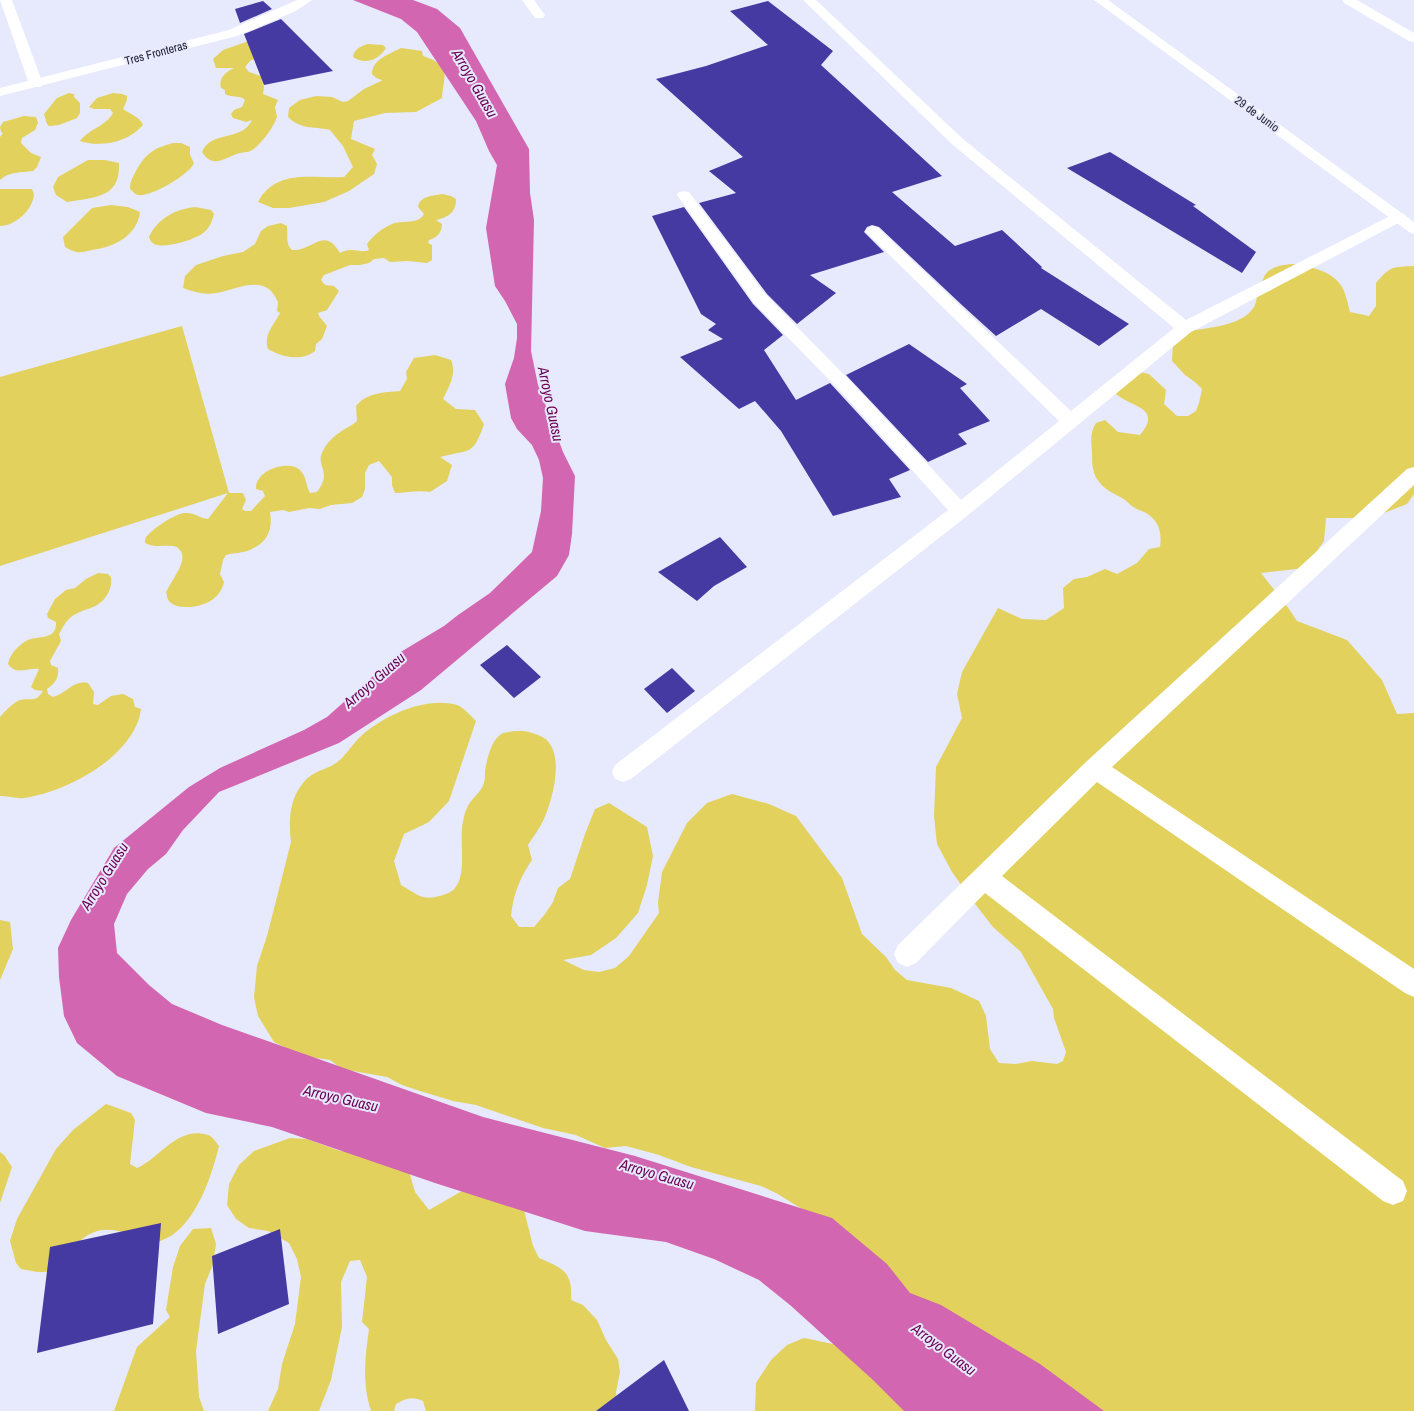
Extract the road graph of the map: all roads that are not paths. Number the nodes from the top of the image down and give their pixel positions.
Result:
1 (6, 0) edge
2 (306, 0) edge
3 (528, 0) edge
4 (809, 0) edge
5 (1100, 0) edge
6 (1348, 0) edge
7 (540, 15) dead end
8 (1414, 38) edge
9 (36, 84) junction
10 (0, 92) edge
11 (684, 194) dead end
12 (1399, 217) junction
13 (1414, 228) edge
14 (873, 231) dead end
15 (1185, 328) junction
16 (1071, 422) junction
17 (1414, 474) edge
18 (960, 511) junction
19 (1095, 768) junction
20 (623, 772) dead end
21 (985, 878) junction
22 (907, 954) dead end
23 (1414, 984) edge
24 (1393, 1191) dead end

1 - 9 street
2 - 9 street, Tres Fronteras
3 - 7 street
4 - 15 street
5 - 12 street, 29 de Junio
6 - 8 street
9 - 10 street, Tres Fronteras
11 - 18 street
12 - 13 street, 29 de Junio
12 - 15 street
14 - 16 street
15 - 16 street
16 - 18 street
17 - 19 street
18 - 20 street
19 - 21 street
19 - 23 street
21 - 22 street
21 - 24 street

